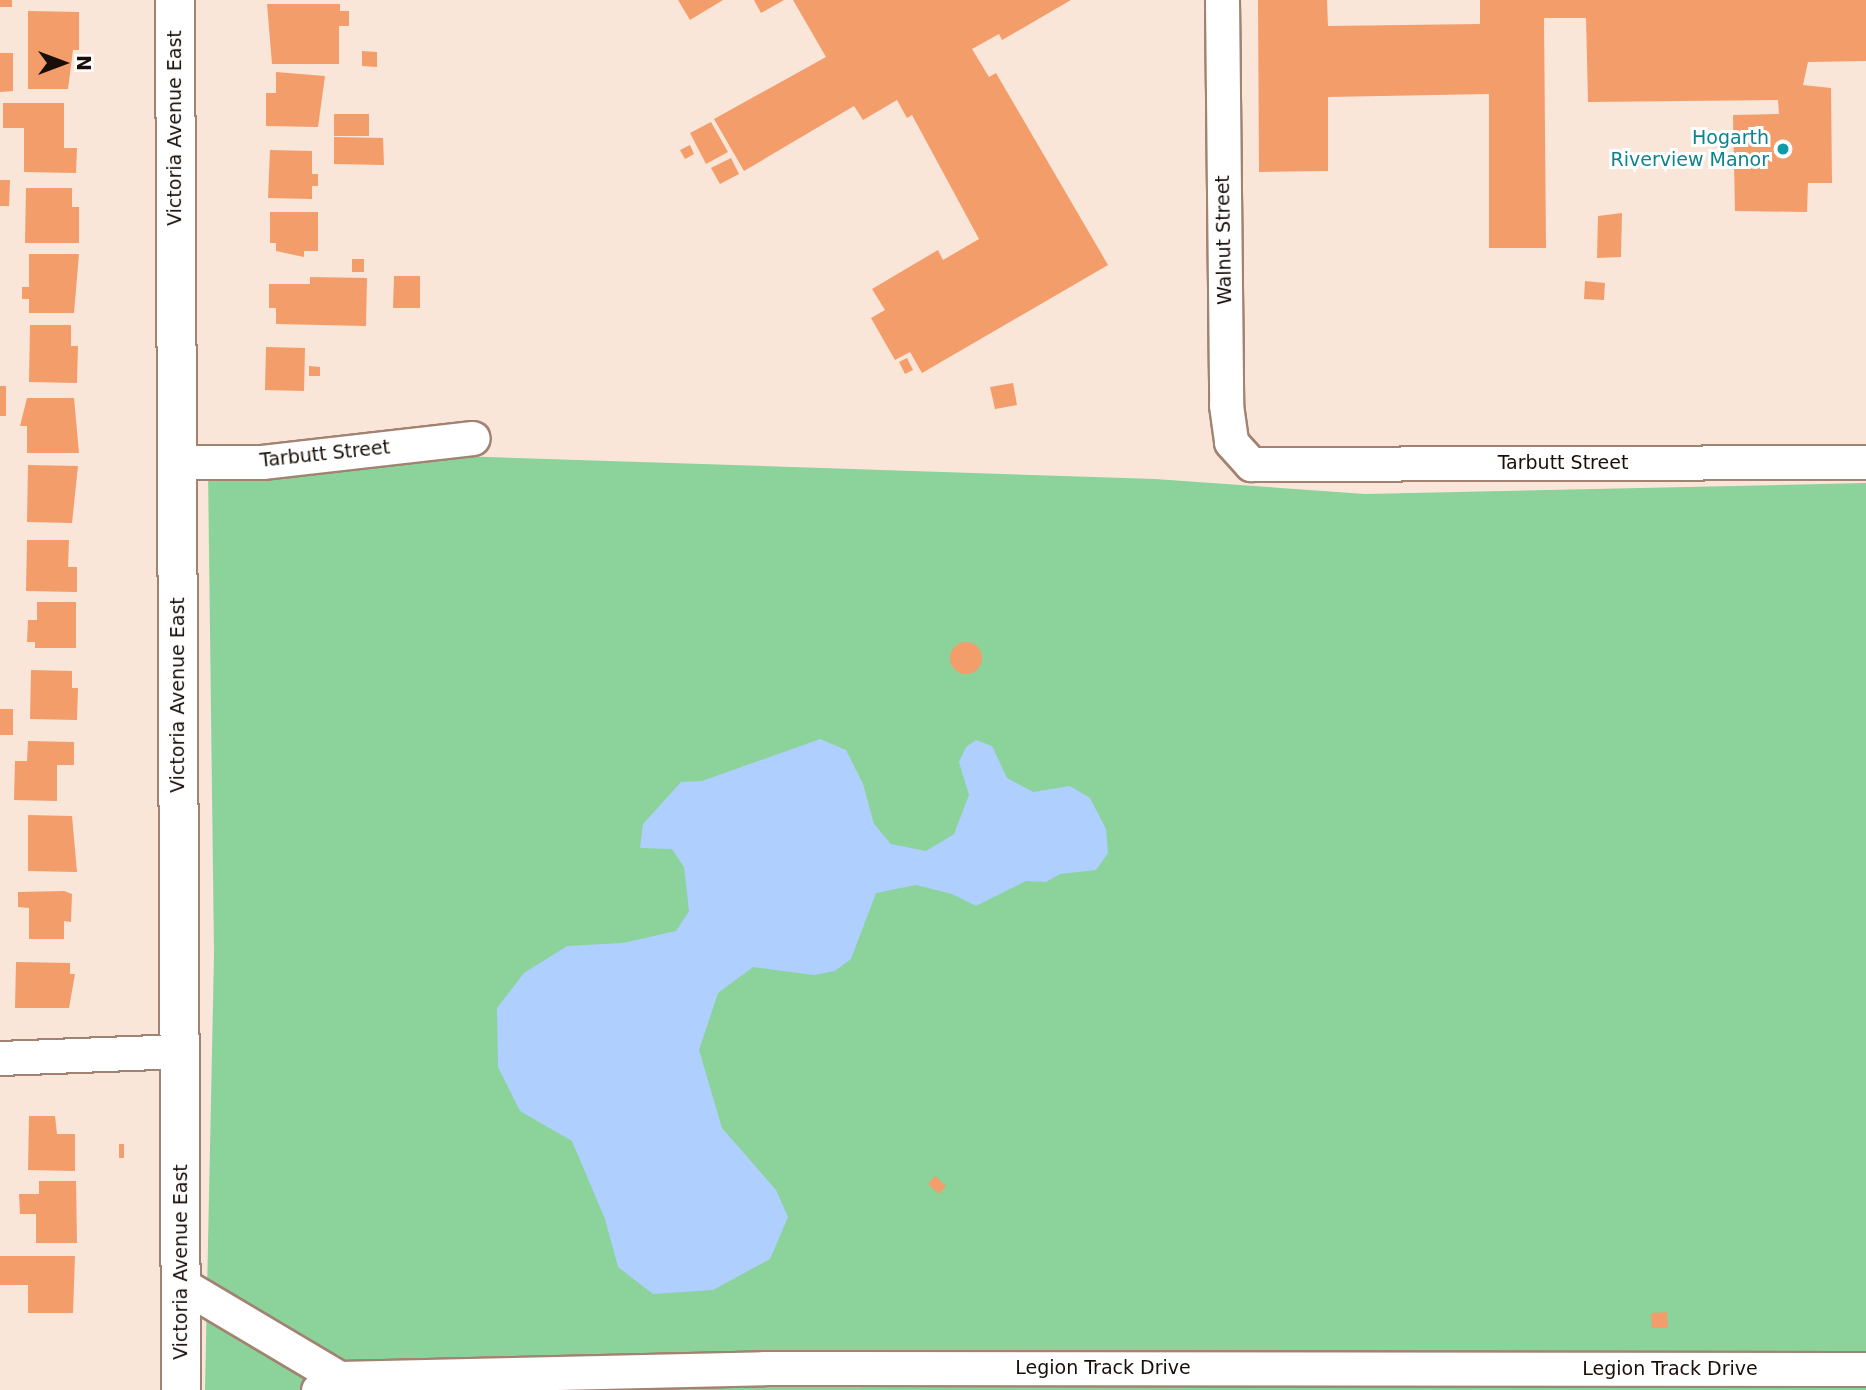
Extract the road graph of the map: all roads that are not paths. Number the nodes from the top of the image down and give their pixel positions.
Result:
1 (175, 0) edge
2 (1222, 0) edge
3 (473, 438) dead end
4 (176, 462) junction
5 (1866, 462) edge
6 (1260, 464) joint
7 (181, 1051) junction
8 (0, 1058) edge
9 (181, 1284) junction
10 (1866, 1369) edge
11 (329, 1384) edge
12 (181, 1390) edge

1 - 4 street, Victoria Avenue East
2 - 6 street, Walnut Street
3 - 4 street, Tarbutt Street
4 - 7 street, Victoria Avenue East
5 - 6 street, Tarbutt Street
7 - 8 street
7 - 9 street, Victoria Avenue East
9 - 11 street, Legion Track Drive
9 - 12 street, Victoria Avenue East
10 - 11 street, Legion Track Drive

